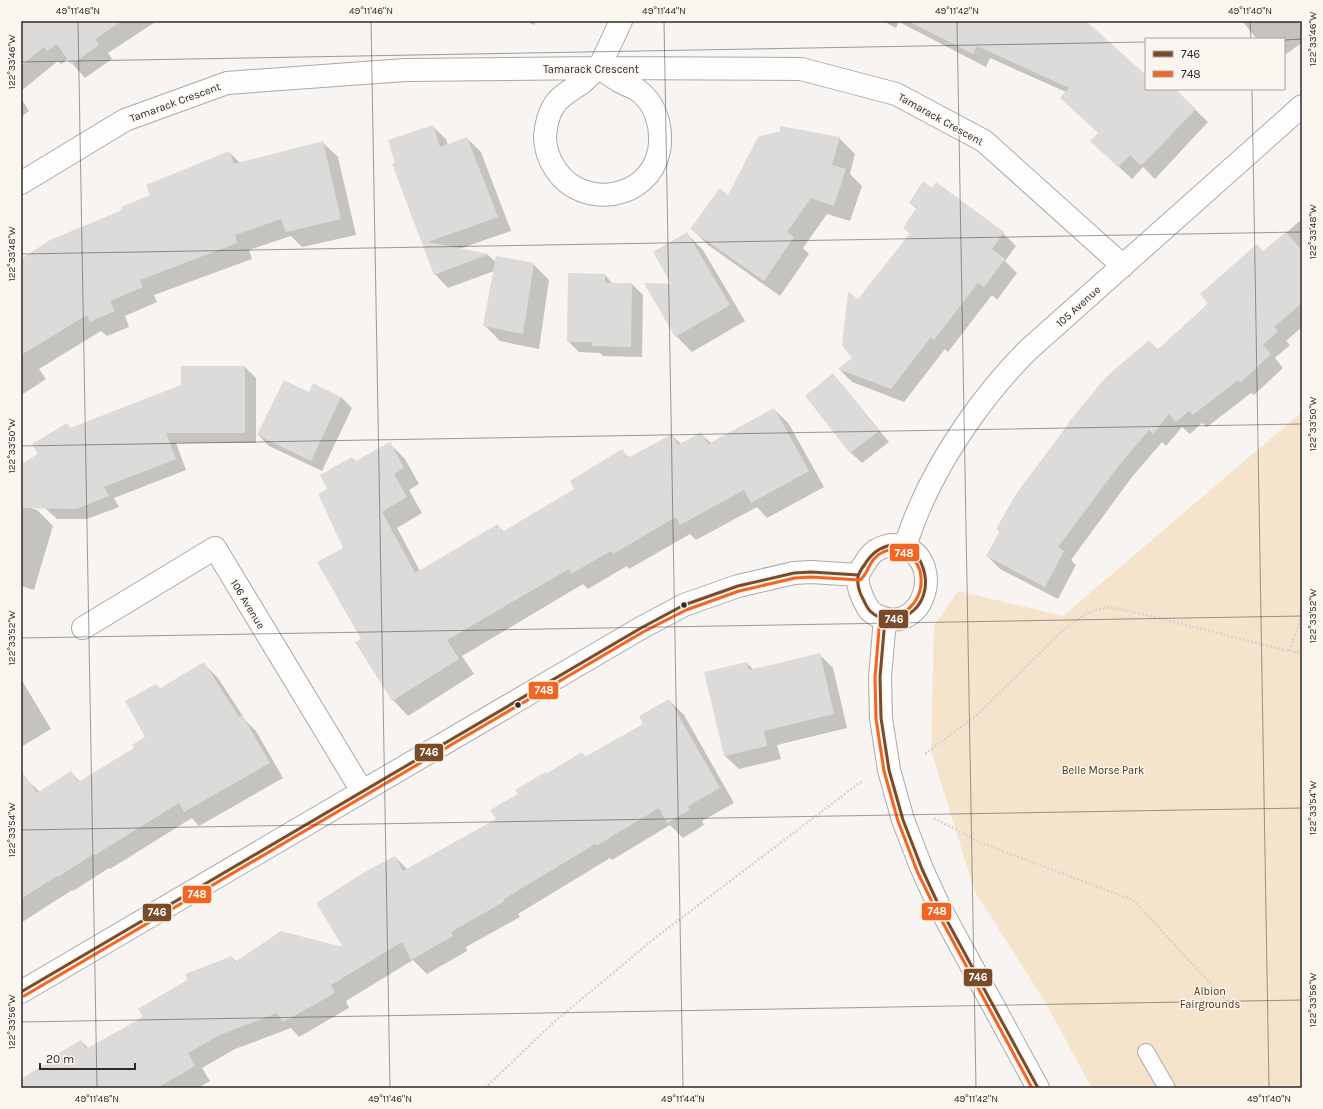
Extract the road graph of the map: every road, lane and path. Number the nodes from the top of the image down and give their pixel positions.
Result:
1 (621, 21) edge
2 (599, 68) junction
3 (1302, 106) edge
4 (21, 183) edge
5 (1122, 266) junction
6 (905, 546) junction
7 (858, 575) junction
8 (1302, 606) edge
9 (886, 619) junction
10 (83, 628) dead end
11 (1289, 651) junction
12 (1302, 653) edge
13 (925, 754) dead end
14 (864, 779) dead end
15 (362, 791) junction
16 (934, 818) dead end
17 (21, 992) edge
18 (1228, 1002) dead end
19 (1146, 1052) dead end
20 (484, 1088) edge
21 (1038, 1088) edge
22 (1167, 1088) edge

1 - 2 street
2 - 2 street
2 - 4 street, Tamarack Crescent
2 - 5 street, Tamarack Crescent
3 - 5 street, 105 Avenue
5 - 6 street, 105 Avenue
6 - 7 street
6 - 9 street
7 - 9 street
7 - 15 street
8 - 11 path
9 - 21 street
10 - 15 street, 106 Avenue
11 - 12 path
11 - 13 path
14 - 20 path
15 - 17 street
16 - 18 path
19 - 22 lane

